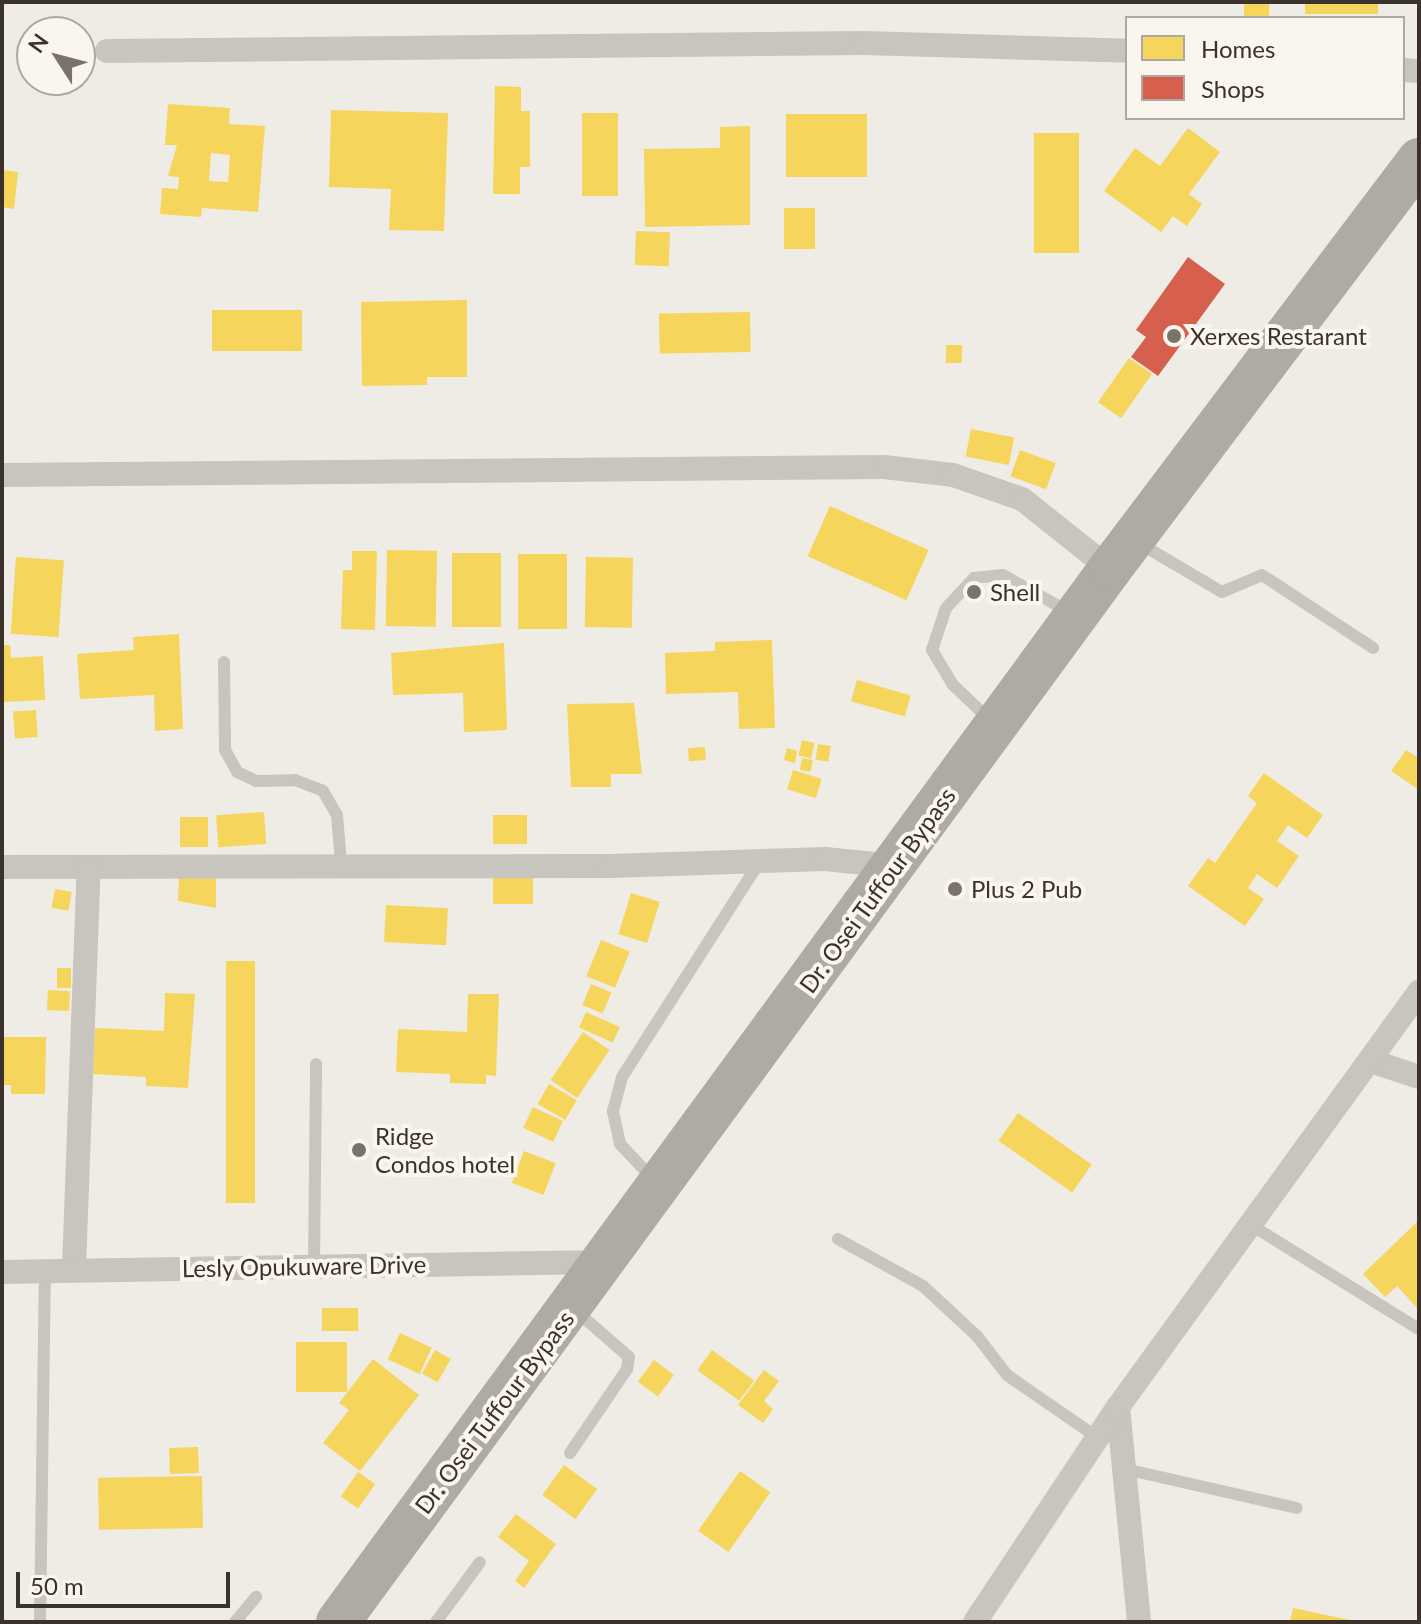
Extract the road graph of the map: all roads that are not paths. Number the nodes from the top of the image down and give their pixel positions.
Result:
1 (107, 51) dead end
2 (1125, 51) edge
3 (1419, 160) edge
4 (2, 475) edge
5 (1122, 554) junction
6 (1077, 616) junction
7 (1373, 648) dead end
8 (224, 662) dead end
9 (996, 726) junction
10 (760, 861) junction
11 (341, 864) junction
12 (895, 866) junction
13 (2, 867) edge
14 (89, 867) junction
15 (1419, 992) edge
16 (1371, 1061) junction
17 (316, 1064) dead end
18 (1419, 1077) edge
19 (660, 1187) junction
20 (1251, 1225) junction
21 (838, 1239) dead end
22 (606, 1262) junction
23 (314, 1266) junction
24 (74, 1268) junction
25 (2, 1272) edge
26 (45, 1272) junction
27 (572, 1307) junction
28 (1419, 1329) edge
29 (1118, 1407) junction
30 (1098, 1438) junction
31 (570, 1453) dead end
32 (1125, 1469) junction
33 (1297, 1508) dead end
34 (480, 1562) dead end
35 (256, 1597) dead end
36 (40, 1622) edge
37 (235, 1622) edge
38 (338, 1622) edge
39 (436, 1622) edge
40 (975, 1622) edge
41 (1139, 1622) edge

1 - 2 street
3 - 5 highway, Dr. Osei Tuffour Bypass
4 - 5 street
5 - 6 highway, Dr. Osei Tuffour Bypass
5 - 7 lane
6 - 9 highway, Dr. Osei Tuffour Bypass
6 - 9 lane
8 - 11 lane
9 - 12 highway, Dr. Osei Tuffour Bypass
10 - 11 street
10 - 12 street
10 - 19 lane
11 - 14 street
12 - 19 highway, Dr. Osei Tuffour Bypass
13 - 14 street
14 - 24 street
15 - 16 street
16 - 18 street
16 - 20 street
17 - 23 lane
19 - 22 highway, Dr. Osei Tuffour Bypass
20 - 28 lane
20 - 29 street
21 - 30 lane
22 - 23 street, Lesly Opukuware Drive
22 - 27 highway, Dr. Osei Tuffour Bypass
23 - 24 street, Lesly Opukuware Drive
24 - 26 street, Lesly Opukuware Drive
25 - 26 street, Lesly Opukuware Drive
26 - 36 lane
27 - 31 lane
27 - 38 highway, Dr. Osei Tuffour Bypass
29 - 30 street
29 - 32 street
30 - 40 street
32 - 33 lane
32 - 41 street
34 - 39 lane
35 - 37 lane

